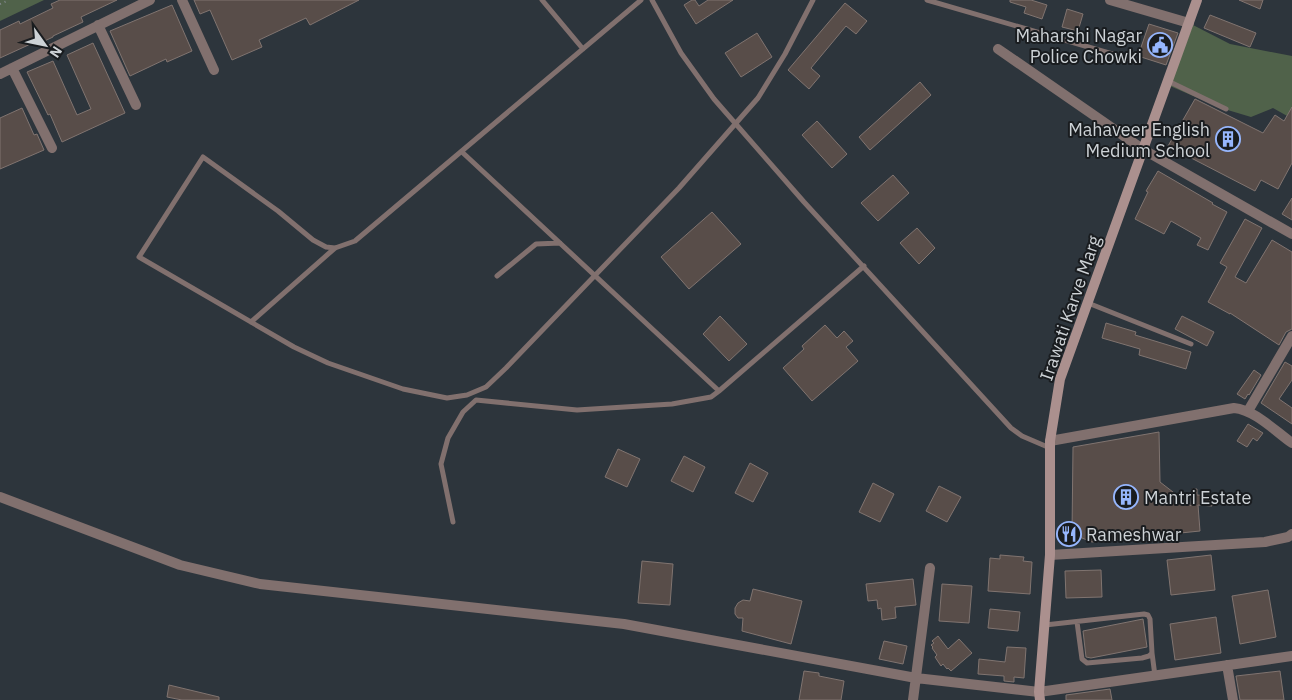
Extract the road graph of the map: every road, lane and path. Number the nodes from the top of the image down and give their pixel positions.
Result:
1 (9, 0) edge
2 (150, 0) edge
3 (182, 0) edge
4 (542, 0) edge
5 (641, 0) edge
6 (652, 0) edge
7 (813, 0) edge
8 (927, 0) edge
9 (1110, 0) edge
10 (1197, 0) edge
11 (0, 4) edge
12 (1189, 23) junction
13 (98, 26) junction
14 (998, 48) dead end
15 (584, 49) junction
16 (1133, 60) dead end
17 (12, 68) junction
18 (214, 70) dead end
19 (0, 74) edge
20 (1168, 81) junction
21 (136, 106) dead end
22 (1226, 109) dead end
23 (736, 123) junction
24 (52, 148) dead end
25 (1144, 150) junction
26 (462, 152) junction
27 (1292, 234) edge
28 (560, 243) junction
29 (335, 248) junction
30 (864, 266) junction
31 (497, 276) dead end
32 (596, 276) junction
33 (1088, 303) junction
34 (251, 322) junction
35 (1292, 336) edge
36 (1191, 344) dead end
37 (719, 391) junction
38 (1248, 411) junction
39 (1292, 443) edge
40 (1050, 444) junction
41 (0, 497) edge
42 (452, 522) dead end
43 (1292, 534) edge
44 (1050, 555) junction
45 (930, 568) dead end
46 (1076, 622) junction
47 (1044, 625) junction
48 (1152, 653) junction
49 (1292, 656) edge
50 (1227, 665) junction
51 (1155, 676) junction
52 (916, 678) junction
53 (1039, 696) edge
54 (914, 700) edge
55 (1233, 700) edge

1 - 11 path
2 - 13 street
3 - 18 street
4 - 15 lane
5 - 15 lane
6 - 23 lane
7 - 23 lane
8 - 16 lane
9 - 12 street
10 - 12 main road, Irawati Karve Marg
12 - 20 main road, Irawati Karve Marg
13 - 17 street
13 - 21 street
14 - 25 street
15 - 26 lane
17 - 19 street
17 - 24 street
20 - 22 lane
20 - 25 main road, Irawati Karve Marg
23 - 30 lane
23 - 32 lane
25 - 27 street
25 - 33 main road, Irawati Karve Marg
26 - 28 lane
26 - 29 lane
28 - 31 lane
28 - 32 lane
29 - 34 lane
29 - 34 lane
30 - 37 lane
30 - 40 lane
32 - 34 lane
32 - 37 lane
33 - 36 lane
33 - 40 main road, Irawati Karve Marg
35 - 38 street
37 - 42 lane
38 - 39 street
38 - 40 street
40 - 44 main road, Irawati Karve Marg
41 - 52 street
43 - 44 street
44 - 47 main road, Irawati Karve Marg
45 - 52 street
46 - 47 lane
46 - 48 lane
46 - 48 lane
47 - 53 main road, Irawati Karve Marg
48 - 51 lane
49 - 50 street
50 - 51 street
50 - 55 street
51 - 53 street
52 - 53 street
52 - 54 street

